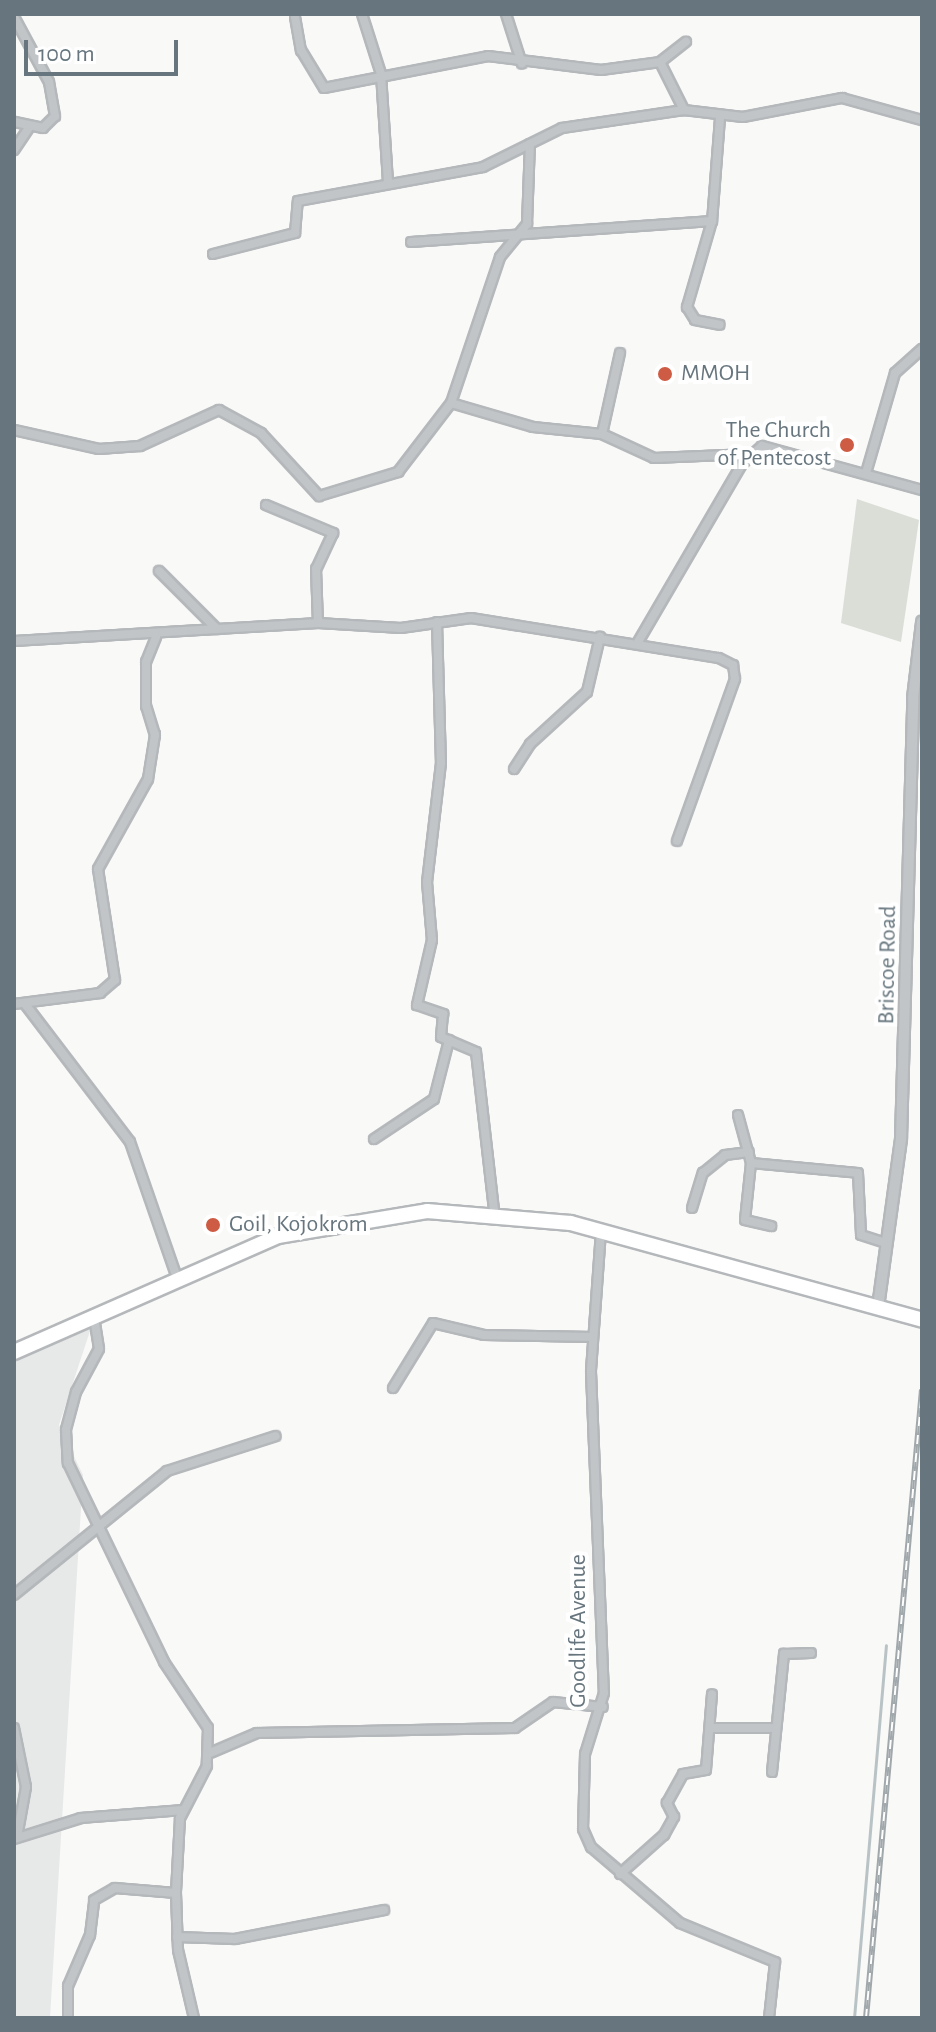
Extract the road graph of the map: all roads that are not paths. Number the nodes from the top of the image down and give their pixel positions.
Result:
1 (362, 14) edge
2 (506, 14) edge
3 (295, 17) dead end
4 (15, 21) edge
5 (686, 42) dead end
6 (660, 62) junction
7 (522, 64) junction
8 (381, 74) junction
9 (684, 110) junction
10 (720, 118) junction
11 (922, 120) edge
12 (14, 122) edge
13 (28, 129) junction
14 (530, 144) junction
15 (14, 150) edge
16 (388, 183) junction
17 (712, 221) junction
18 (514, 238) junction
19 (411, 242) dead end
20 (213, 254) dead end
21 (720, 325) dead end
22 (922, 349) edge
23 (620, 353) dead end
24 (451, 403) junction
25 (14, 430) edge
26 (602, 434) junction
27 (749, 454) junction
28 (866, 473) junction
29 (922, 490) edge
30 (266, 505) dead end
31 (159, 571) dead end
32 (437, 622) junction
33 (922, 622) edge
34 (318, 623) junction
35 (217, 629) junction
36 (157, 637) junction
37 (600, 637) junction
38 (14, 641) edge
39 (638, 642) junction
40 (514, 769) dead end
41 (677, 841) dead end
42 (14, 1004) edge
43 (25, 1004) junction
44 (449, 1040) junction
45 (738, 1115) dead end
46 (374, 1139) dead end
47 (749, 1152) junction
48 (751, 1163) junction
49 (692, 1208) dead end
50 (494, 1211) junction
51 (771, 1226) dead end
52 (601, 1230) junction
53 (886, 1243) junction
54 (177, 1278) junction
55 (878, 1307) junction
56 (94, 1315) junction
57 (922, 1320) edge
58 (593, 1337) junction
59 (14, 1352) edge
60 (393, 1388) dead end
61 (276, 1436) dead end
62 (93, 1526) junction
63 (14, 1595) edge
64 (811, 1653) dead end
65 (712, 1694) dead end
66 (603, 1707) junction
67 (14, 1728) edge
68 (711, 1728) junction
69 (776, 1728) junction
70 (210, 1753) junction
71 (772, 1772) dead end
72 (183, 1810) junction
73 (16, 1838) edge
74 (620, 1874) junction
75 (176, 1893) junction
76 (384, 1910) dead end
77 (177, 1937) junction
78 (68, 2018) edge
79 (194, 2018) edge
80 (769, 2018) edge

1 - 8 street
2 - 7 street
3 - 8 street
4 - 13 street
5 - 6 street
6 - 7 street
6 - 9 street
7 - 8 street
8 - 16 street
9 - 10 street
9 - 14 street
10 - 11 street
10 - 17 street
12 - 13 street
13 - 15 street
14 - 16 street
14 - 18 street
16 - 20 street
17 - 18 street
17 - 21 street
18 - 19 street
18 - 24 street
22 - 28 street
23 - 26 street
24 - 25 street
24 - 26 street
26 - 27 street
27 - 28 street
27 - 39 street
28 - 29 street
30 - 34 street
31 - 35 street
32 - 34 street
32 - 37 street
32 - 44 street
33 - 53 street, Briscoe Road
34 - 35 street
35 - 36 street
36 - 38 street
36 - 43 street
37 - 39 street
37 - 40 street
39 - 41 street
42 - 43 street
43 - 54 street
44 - 46 street
44 - 50 street
45 - 47 street
47 - 48 street
47 - 49 street
48 - 51 street
48 - 53 street
50 - 52 highway
50 - 54 highway
52 - 55 highway
52 - 58 street, Goodlife Avenue
53 - 55 street, Briscoe Road
54 - 56 highway
55 - 57 highway
56 - 59 highway
56 - 62 street
58 - 60 street
58 - 66 street, Goodlife Avenue
61 - 62 street
62 - 63 street
62 - 70 street
64 - 69 street
65 - 68 street
66 - 70 street
66 - 74 street, Goodlife Avenue
67 - 73 street
68 - 69 street
68 - 74 street
69 - 71 street
70 - 72 street
72 - 73 street
72 - 75 street
74 - 80 street, Goodlife Avenue
75 - 77 street
75 - 78 street
76 - 77 street
77 - 79 street

